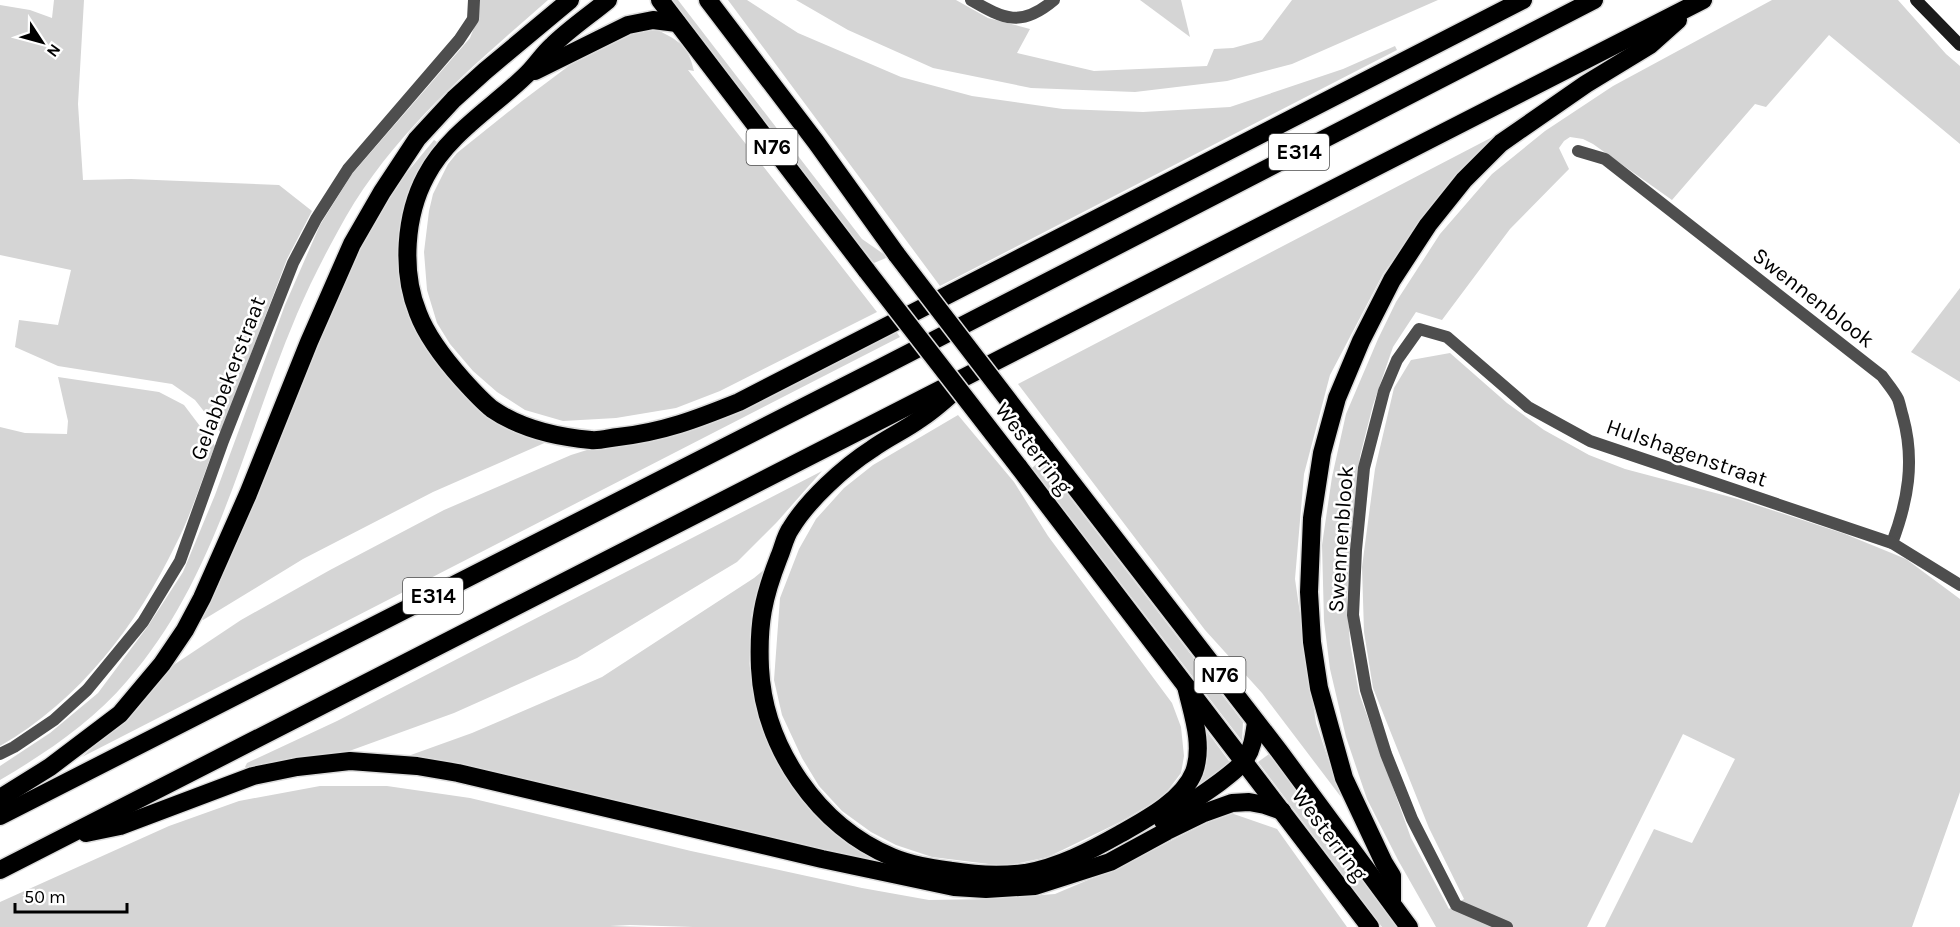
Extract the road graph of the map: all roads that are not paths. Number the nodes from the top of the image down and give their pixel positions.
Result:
1 (474, 0) edge
2 (570, 0) edge
3 (608, 0) edge
4 (660, 0) edge
5 (708, 0) edge
6 (971, 0) edge
7 (1054, 0) edge
8 (1523, 0) edge
9 (1594, 0) edge
10 (1917, 0) edge
11 (1699, 2) edge
12 (677, 23) junction
13 (1960, 45) edge
14 (525, 76) junction
15 (1578, 151) dead end
16 (1419, 328) joint
17 (982, 369) junction
18 (1892, 543) junction
19 (1960, 585) edge
20 (1186, 686) junction
21 (1256, 722) junction
22 (0, 754) edge
23 (1245, 761) junction
24 (0, 798) edge
25 (1282, 811) junction
26 (0, 816) edge
27 (64, 838) junction
28 (1090, 867) junction
29 (0, 870) edge
30 (1392, 903) junction
31 (1370, 927) edge
32 (1409, 927) edge
33 (1507, 927) edge

1 - 22 street, Gelabbekerstraat
2 - 24 highway
3 - 14 highway
4 - 12 highway, Westerring / N76
5 - 21 highway, Westerring / N76, bridge
6 - 7 street
8 - 14 highway
9 - 26 highway, E314
10 - 13 street
11 - 17 highway, E314
11 - 30 highway
12 - 14 highway
12 - 20 highway, Westerring / N76, bridge
15 - 18 street, Swennenblook
16 - 18 street, Hulshagenstraat
16 - 33 street, Swennenblook
17 - 20 highway
17 - 27 highway, E314
18 - 19 street, Hulshagenstraat
20 - 23 highway, Westerring / N76
21 - 23 highway
21 - 30 highway, Westerring / N76
23 - 25 highway, Westerring / N76
23 - 28 highway
25 - 28 highway
25 - 31 highway, Westerring / N76
27 - 28 highway
27 - 29 highway, E314
30 - 32 highway, Westerring / N76

